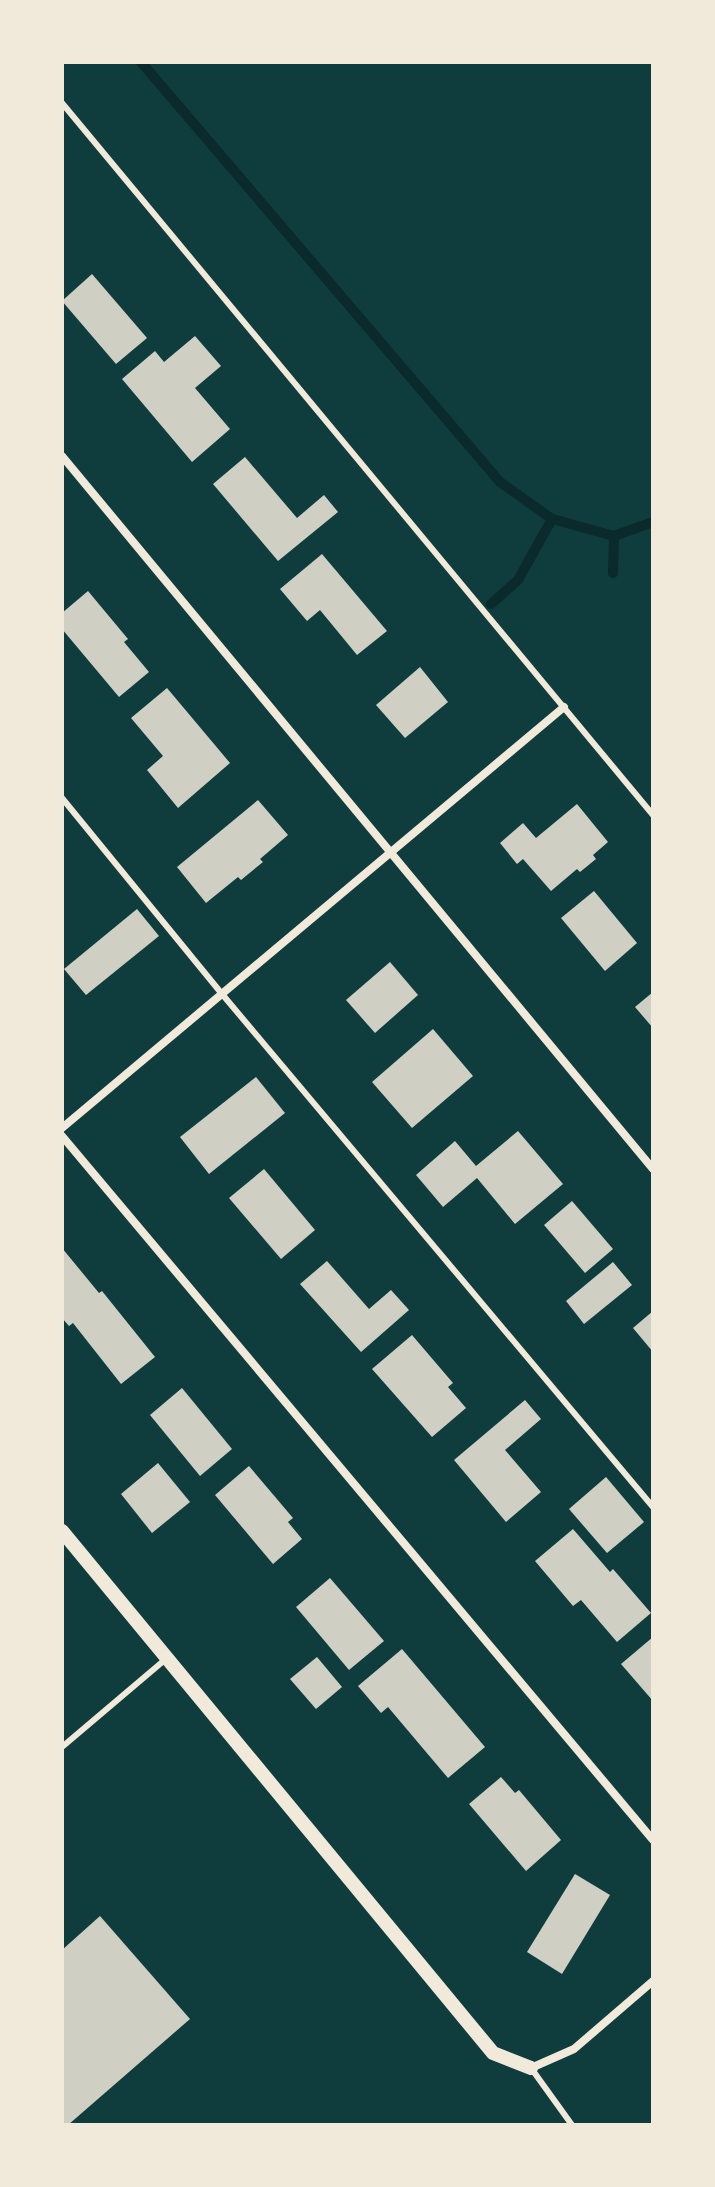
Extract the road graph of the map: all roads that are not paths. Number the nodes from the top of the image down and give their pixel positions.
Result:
1 (62, 103) edge
2 (62, 456) edge
3 (564, 707) junction
4 (62, 798) edge
5 (653, 815) edge
6 (391, 853) junction
7 (222, 994) junction
8 (62, 1128) edge
9 (62, 1136) edge
10 (653, 1169) edge
11 (653, 1507) edge
12 (62, 1531) edge
13 (167, 1658) junction
14 (62, 1747) edge
15 (653, 1840) edge
16 (653, 1981) edge
17 (531, 2068) junction
18 (572, 2125) edge

1 - 3 lane
2 - 6 street
3 - 5 lane
3 - 6 street
4 - 7 lane
6 - 7 street
6 - 10 street
7 - 8 street
7 - 11 lane
9 - 15 street
12 - 13 street
13 - 14 lane
13 - 17 street
16 - 17 street
17 - 18 lane

